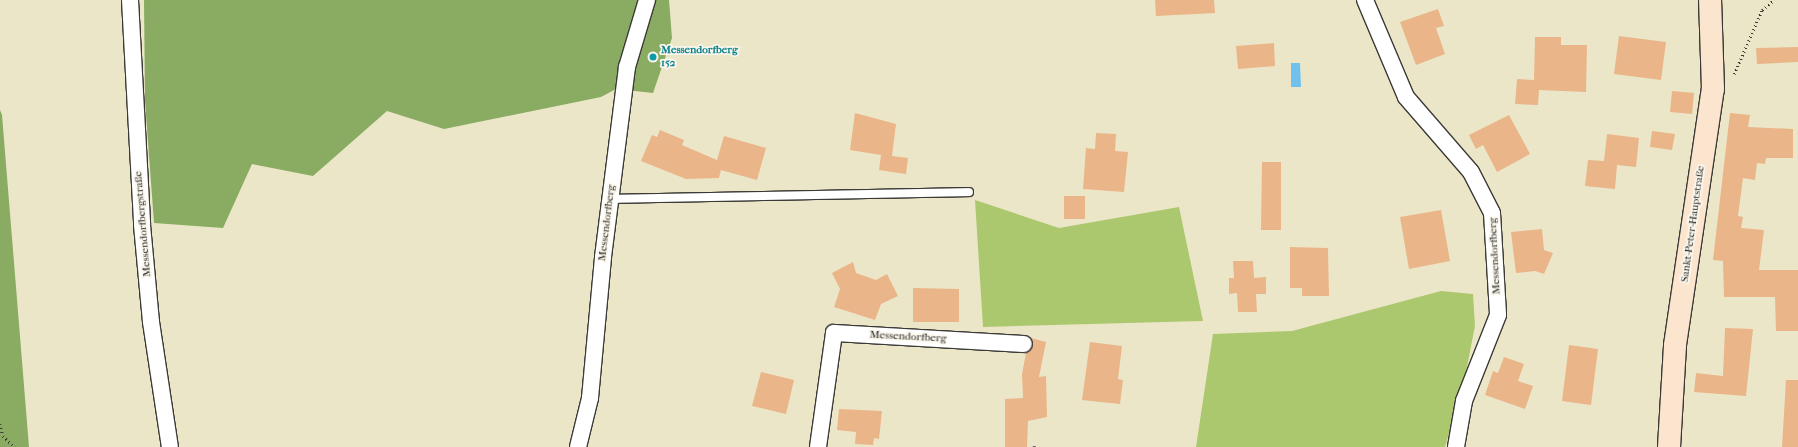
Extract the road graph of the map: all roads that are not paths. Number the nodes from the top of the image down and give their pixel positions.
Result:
1 (130, 0) edge
2 (647, 0) edge
3 (1366, 0) edge
4 (1710, 0) edge
5 (969, 192) dead end
6 (610, 199) junction
7 (1024, 344) dead end
8 (170, 447) edge
9 (578, 447) edge
10 (818, 447) edge
11 (1456, 447) edge
12 (1669, 447) edge

1 - 8 street, Messendorfbergstraße
2 - 6 street, Messendorfberg
3 - 11 street, Messendorfberg
4 - 12 main road, Sankt-Peter-Hauptstraße
5 - 6 lane
6 - 9 street, Messendorfberg
7 - 10 street, Messendorfberg

